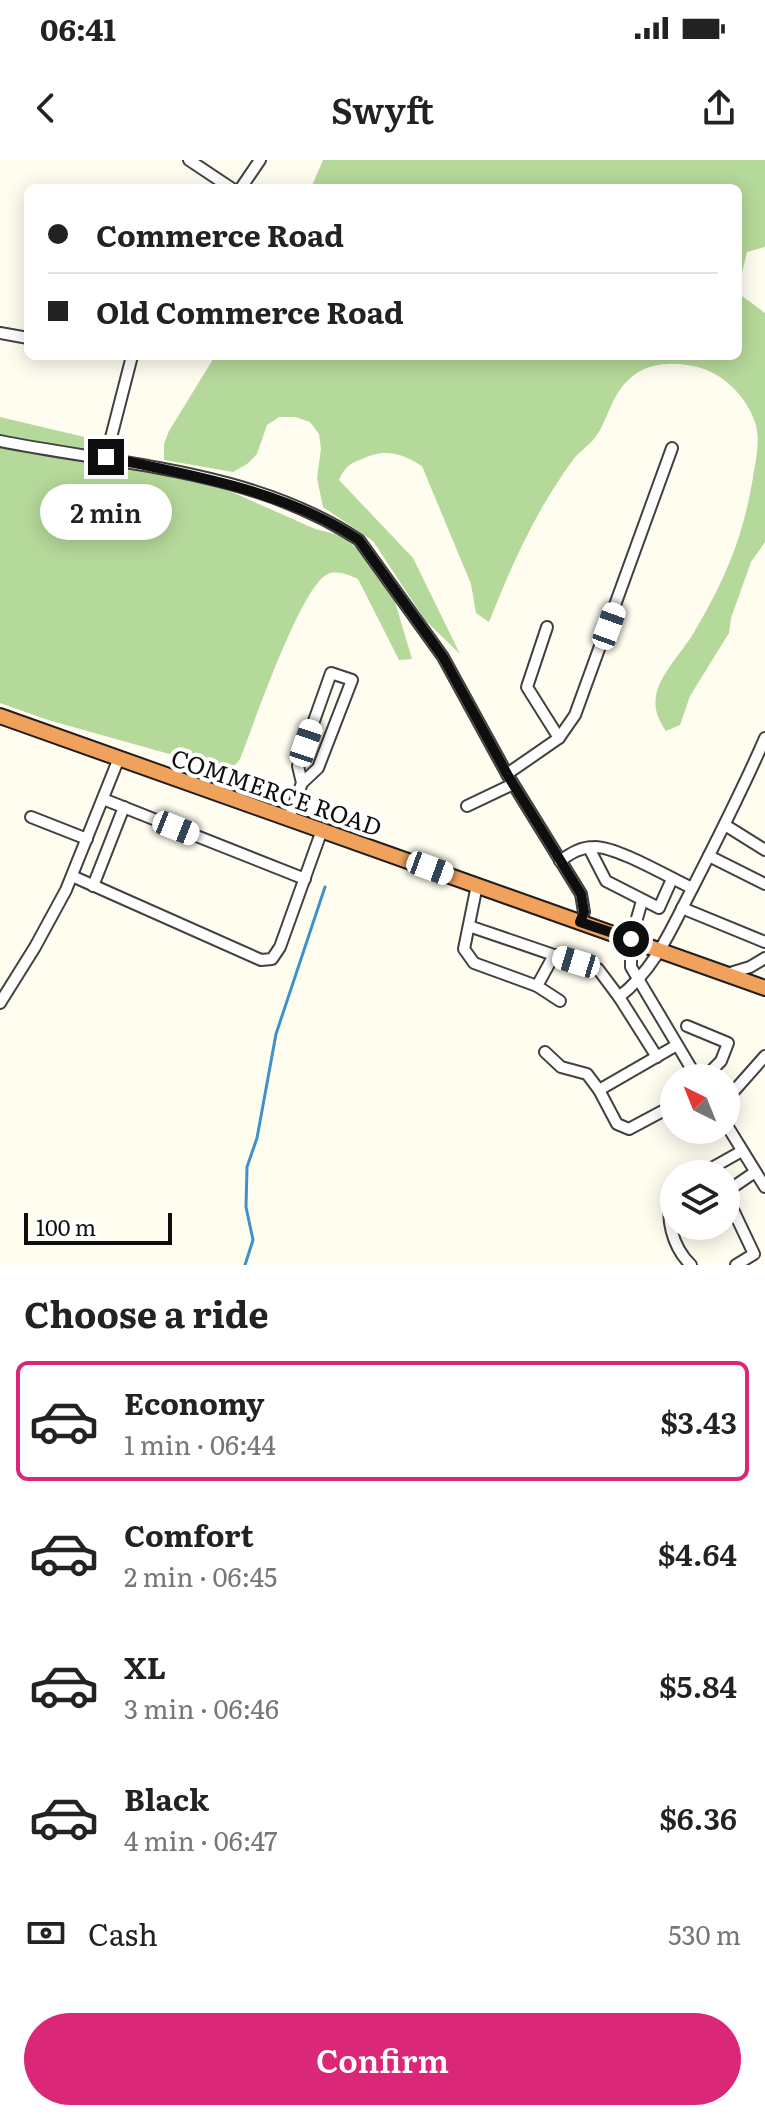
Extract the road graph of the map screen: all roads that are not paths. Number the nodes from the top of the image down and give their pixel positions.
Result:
1 (189, 160) edge
2 (260, 160) edge
3 (225, 184) edge
4 (244, 184) edge
5 (0, 333) edge
6 (24, 337) edge
7 (131, 360) edge
8 (0, 441) edge
9 (672, 448) dead end
10 (106, 457) junction
11 (547, 627) dead end
12 (0, 716) edge
13 (559, 738) junction
14 (765, 738) edge
15 (119, 758) junction
16 (510, 779) junction
17 (302, 783) junction
18 (103, 799) junction
19 (467, 806) dead end
20 (124, 807) junction
21 (31, 817) dead end
22 (289, 818) junction
23 (725, 825) junction
24 (322, 830) junction
25 (87, 839) junction
26 (589, 848) junction
27 (765, 850) edge
28 (709, 856) junction
29 (560, 861) junction
30 (72, 876) junction
31 (305, 879) junction
32 (672, 879) junction
33 (765, 884) edge
34 (477, 885) junction
35 (93, 886) junction
36 (692, 888) junction
37 (642, 901) junction
38 (682, 908) junction
39 (580, 922) junction
40 (469, 926) junction
41 (631, 939) junction
42 (765, 942) edge
43 (661, 950) junction
44 (554, 955) junction
45 (765, 958) edge
46 (727, 974) junction
47 (638, 982) junction
48 (764, 984) edge
49 (537, 986) junction
50 (619, 997) junction
51 (560, 1001) dead end
52 (0, 1003) edge
53 (687, 1026) dead end
54 (677, 1045) junction
55 (545, 1052) dead end
56 (765, 1056) edge
57 (657, 1057) junction
58 (689, 1064) edge
59 (718, 1064) edge
60 (740, 1084) edge
61 (599, 1090) junction
62 (660, 1112) edge
63 (738, 1144) edge
64 (742, 1151) junction
65 (726, 1160) edge
66 (755, 1172) junction
67 (740, 1183) edge
68 (765, 1187) edge
69 (740, 1224) edge
70 (674, 1240) edge
71 (691, 1265) edge
72 (736, 1265) edge

1 - 3 street
2 - 4 street
5 - 6 street
7 - 10 street
8 - 10 street
9 - 13 street
10 - 16 street
11 - 13 street
12 - 15 highway, COMMERCE ROAD
13 - 16 street
14 - 23 street
15 - 18 street
15 - 22 highway, COMMERCE ROAD
16 - 19 street
16 - 29 street
17 - 17 street
17 - 22 street
18 - 20 street
18 - 25 street
20 - 31 street
20 - 35 street
21 - 25 street
22 - 24 highway, COMMERCE ROAD
23 - 27 street
23 - 28 street
24 - 31 street
24 - 34 highway, COMMERCE ROAD
25 - 30 street
26 - 29 street
26 - 32 street
26 - 37 street
28 - 33 street
28 - 36 street
29 - 39 street
30 - 35 street
30 - 52 street
31 - 35 street
32 - 36 street
32 - 37 street
34 - 39 highway, COMMERCE ROAD
34 - 40 street
36 - 38 street
37 - 41 street
38 - 42 street
38 - 43 street
39 - 41 highway, COMMERCE ROAD
40 - 44 street
40 - 49 street
41 - 43 highway, COMMERCE ROAD
41 - 47 street
43 - 46 highway, COMMERCE ROAD
43 - 47 street
44 - 49 street
44 - 50 street
45 - 46 street
46 - 48 highway, COMMERCE ROAD
47 - 50 street
47 - 54 street
49 - 51 street
50 - 57 street
53 - 59 street
54 - 57 street
54 - 58 street
55 - 61 street
56 - 60 street
57 - 61 street
61 - 62 street
63 - 64 street
64 - 65 street
64 - 66 street
66 - 67 street
66 - 68 street
69 - 72 street
70 - 71 street

